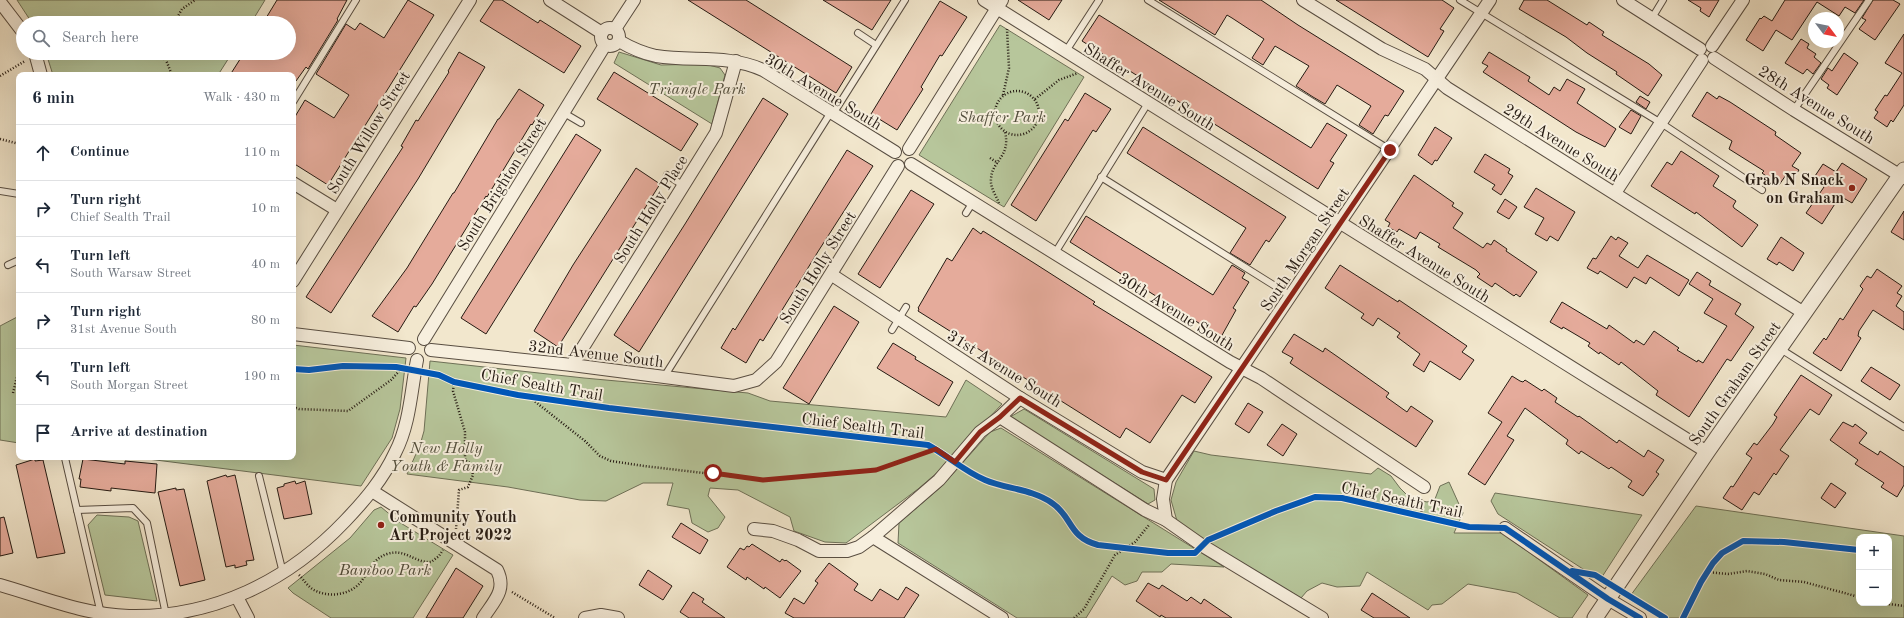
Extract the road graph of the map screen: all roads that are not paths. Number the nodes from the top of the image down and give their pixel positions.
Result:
1 (356, 0) edge
2 (470, 0) edge
3 (550, 0) edge
4 (634, 0) edge
5 (905, 0) edge
6 (984, 0) edge
7 (1099, 0) edge
8 (1148, 0) edge
9 (1303, 0) edge
10 (1460, 0) edge
11 (1490, 0) edge
12 (1623, 0) edge
13 (1663, 0) edge
14 (1743, 0) edge
15 (1868, 0) edge
16 (0, 2) edge
17 (1002, 8) edge
18 (1481, 13) junction
19 (1652, 18) junction
20 (16, 23) edge
21 (616, 29) junction
22 (602, 33) junction
23 (858, 33) dead end
24 (619, 41) junction
25 (605, 45) junction
26 (876, 45) junction
27 (1066, 52) junction
28 (1707, 53) junction
29 (37, 60) edge
30 (736, 61) junction
31 (40, 72) edge
32 (1436, 80) junction
33 (296, 97) edge
34 (1148, 103) junction
35 (1794, 110) junction
36 (564, 113) junction
37 (832, 113) junction
38 (581, 123) dead end
39 (1661, 123) junction
40 (909, 149) junction
41 (1390, 150) junction
42 (895, 152) junction
43 (911, 164) junction
44 (898, 166) junction
45 (1903, 174) edge
46 (667, 176) dead end
47 (1102, 177) junction
48 (296, 185) edge
49 (684, 186) junction
50 (1762, 190) dead end
51 (0, 191) edge
52 (1615, 193) junction
53 (16, 194) edge
54 (973, 202) junction
55 (337, 210) junction
56 (966, 213) dead end
57 (1340, 224) junction
58 (1054, 253) junction
59 (16, 261) edge
60 (8, 265) dead end
61 (832, 275) junction
62 (296, 276) edge
63 (1291, 296) junction
64 (906, 307) dead end
65 (1804, 313) junction
66 (899, 319) junction
67 (892, 330) dead end
68 (296, 334) edge
69 (424, 338) junction
70 (409, 348) junction
71 (1779, 348) junction
72 (431, 350) junction
73 (416, 365) junction
74 (572, 365) junction
75 (1242, 369) junction
76 (664, 377) junction
77 (756, 380) joint
78 (1020, 398) junction
79 (1000, 417) junction
80 (1904, 427) edge
81 (1707, 452) junction
82 (65, 460) edge
83 (259, 476) dead end
84 (1166, 480) junction
85 (1424, 487) road end
86 (372, 491) junction
87 (77, 510) junction
88 (1162, 518) junction
89 (1505, 528) dead end
90 (754, 529) dead end
91 (873, 537) junction
92 (288, 570) junction
93 (0, 585) edge
94 (237, 597) junction
95 (1608, 599) junction
96 (101, 614) junction
97 (166, 615) junction
98 (129, 617) edge
99 (587, 617) edge
100 (248, 618) edge
101 (483, 618) edge
102 (618, 618) edge
103 (1002, 618) edge
104 (1322, 618) edge
105 (1595, 618) edge
106 (1640, 618) edge

1 - 33 lane
2 - 55 street, South Willow Street
3 - 22 street
4 - 21 street
5 - 26 lane
6 - 17 street, Shaffer Avenue South
7 - 27 lane
8 - 41 lane
9 - 32 street, 29th Avenue South
10 - 18 lane
11 - 18 street, South Morgan Street
12 - 19 street, 28th Avenue South
13 - 19 lane
14 - 28 street
15 - 35 lane
16 - 20 street
17 - 27 street, Shaffer Avenue South
17 - 40 street
18 - 32 street, South Morgan Street
18 - 39 lane
19 - 28 street, 28th Avenue South
21 - 22 street
21 - 24 street
22 - 25 street
23 - 26 lane
24 - 25 street
24 - 30 street, 30th Avenue South
25 - 36 street, South Brighton Street
26 - 37 lane
27 - 34 street, Shaffer Avenue South
28 - 35 street, 28th Avenue South
28 - 39 street
29 - 31 street
30 - 37 street, 30th Avenue South
30 - 49 street, South Holly Place
32 - 41 street, South Morgan Street
32 - 52 street, 29th Avenue South
34 - 47 lane
34 - 57 street, Shaffer Avenue South
35 - 45 street, 28th Avenue South
36 - 38 lane
36 - 69 street, South Brighton Street
37 - 42 street, 30th Avenue South
37 - 76 lane
39 - 50 lane
39 - 52 street
40 - 42 street
40 - 43 street
41 - 57 street, South Morgan Street
42 - 44 street
43 - 44 street
43 - 54 street, 30th Avenue South
44 - 61 street, South Holly Street
45 - 65 street, South Graham Street
46 - 49 lane
47 - 58 lane
47 - 63 lane
48 - 55 street
49 - 74 street, South Holly Place
51 - 53 lane
52 - 65 street, 29th Avenue South
54 - 56 lane
54 - 58 street, 30th Avenue South
55 - 62 street, South Willow Street
57 - 63 street, South Morgan Street
57 - 81 street, Shaffer Avenue South
58 - 75 street, 30th Avenue South
59 - 60 lane
61 - 66 street, 31st Avenue South
61 - 77 street, South Holly Street
63 - 75 street, South Morgan Street
64 - 66 lane
65 - 71 street, South Graham Street
66 - 67 lane
66 - 78 street, 31st Avenue South
68 - 70 street
69 - 70 street
69 - 72 street
70 - 73 street
71 - 80 lane
71 - 81 street, South Graham Street
72 - 73 street
72 - 74 street, 32nd Avenue South
73 - 86 street
74 - 76 street, 32nd Avenue South
75 - 84 street, South Morgan Street
75 - 85 street, 30th Avenue South
76 - 77 street, 32nd Avenue South
78 - 79 street
78 - 84 street, 31st Avenue South
79 - 88 street
79 - 91 street
81 - 95 street, South Graham Street
82 - 87 lane
83 - 92 lane
84 - 88 street, South Morgan Street
86 - 92 street
86 - 101 street
87 - 96 lane
87 - 97 lane
88 - 104 street
89 - 95 street
90 - 91 street
91 - 103 street
92 - 94 street
93 - 96 street
94 - 97 street
94 - 100 street
95 - 105 street, South Graham Street
95 - 106 street
96 - 98 street
97 - 98 street
99 - 102 street

